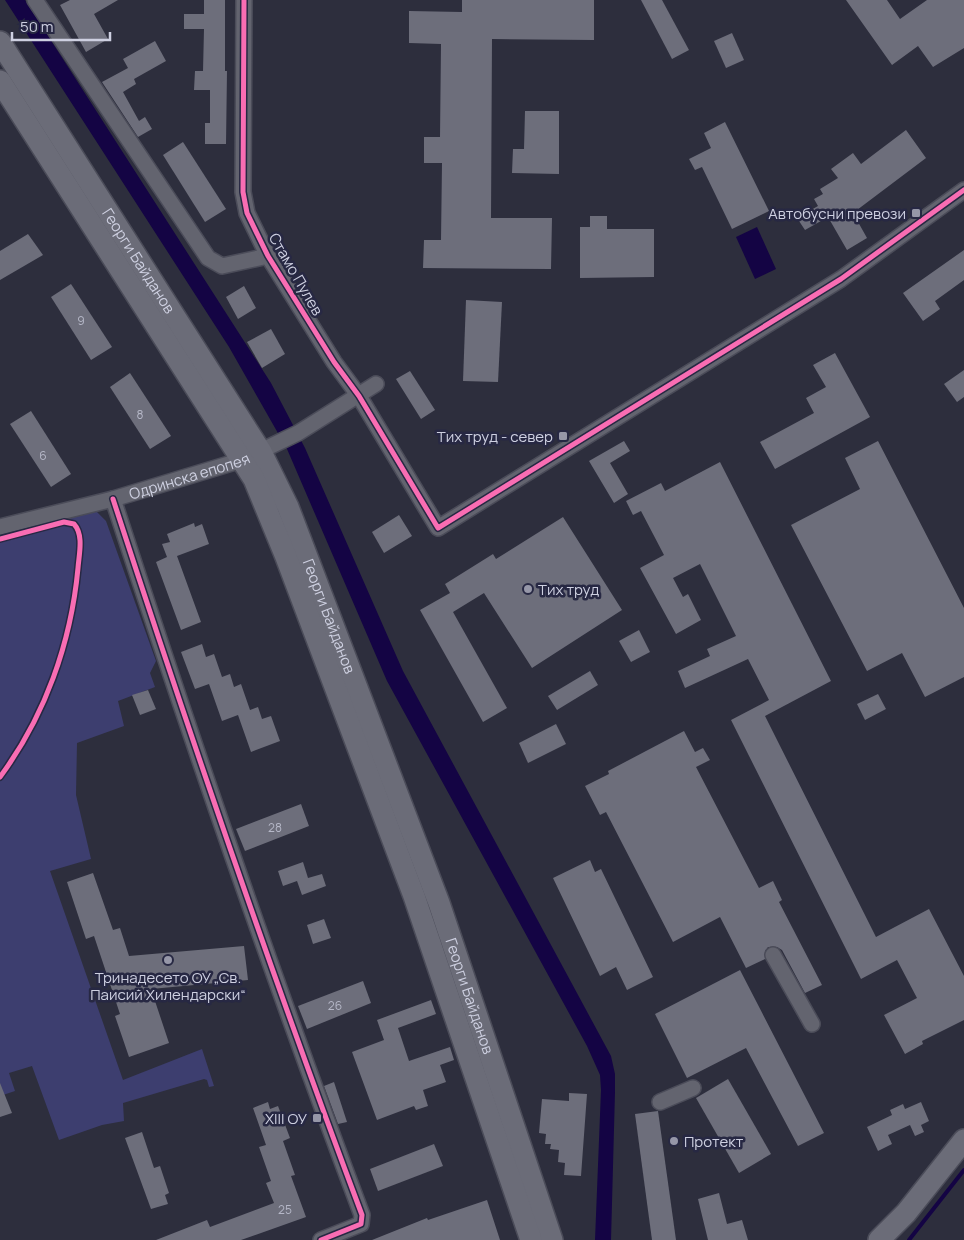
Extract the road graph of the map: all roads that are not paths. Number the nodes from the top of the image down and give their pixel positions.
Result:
1 (244, 0) edge
2 (40, 2) edge
3 (0, 42) edge
4 (0, 81) edge
5 (964, 190) edge
6 (268, 256) junction
7 (376, 384) dead end
8 (360, 396) junction
9 (251, 456) junction
10 (113, 499) junction
11 (0, 527) edge
12 (773, 955) dead end
13 (812, 1024) dead end
14 (692, 1088) dead end
15 (660, 1102) dead end
16 (964, 1140) edge
17 (321, 1240) edge
18 (531, 1240) edge
19 (552, 1240) edge
20 (879, 1240) edge

1 - 6 street, Стамо Пулев
2 - 6 street
3 - 9 main road, Георги Байданов
4 - 9 main road, Георги Байданов
5 - 8 street, Стамо Пулев
6 - 8 street, Стамо Пулев
7 - 8 street, Одринска епопея
8 - 9 street, Одринска епопея
9 - 10 street, Одринска епопея
9 - 18 main road, Георги Байданов
9 - 19 main road, Георги Байданов
10 - 11 street, Одринска епопея
10 - 17 street
12 - 13 street
14 - 15 street
16 - 20 main road

